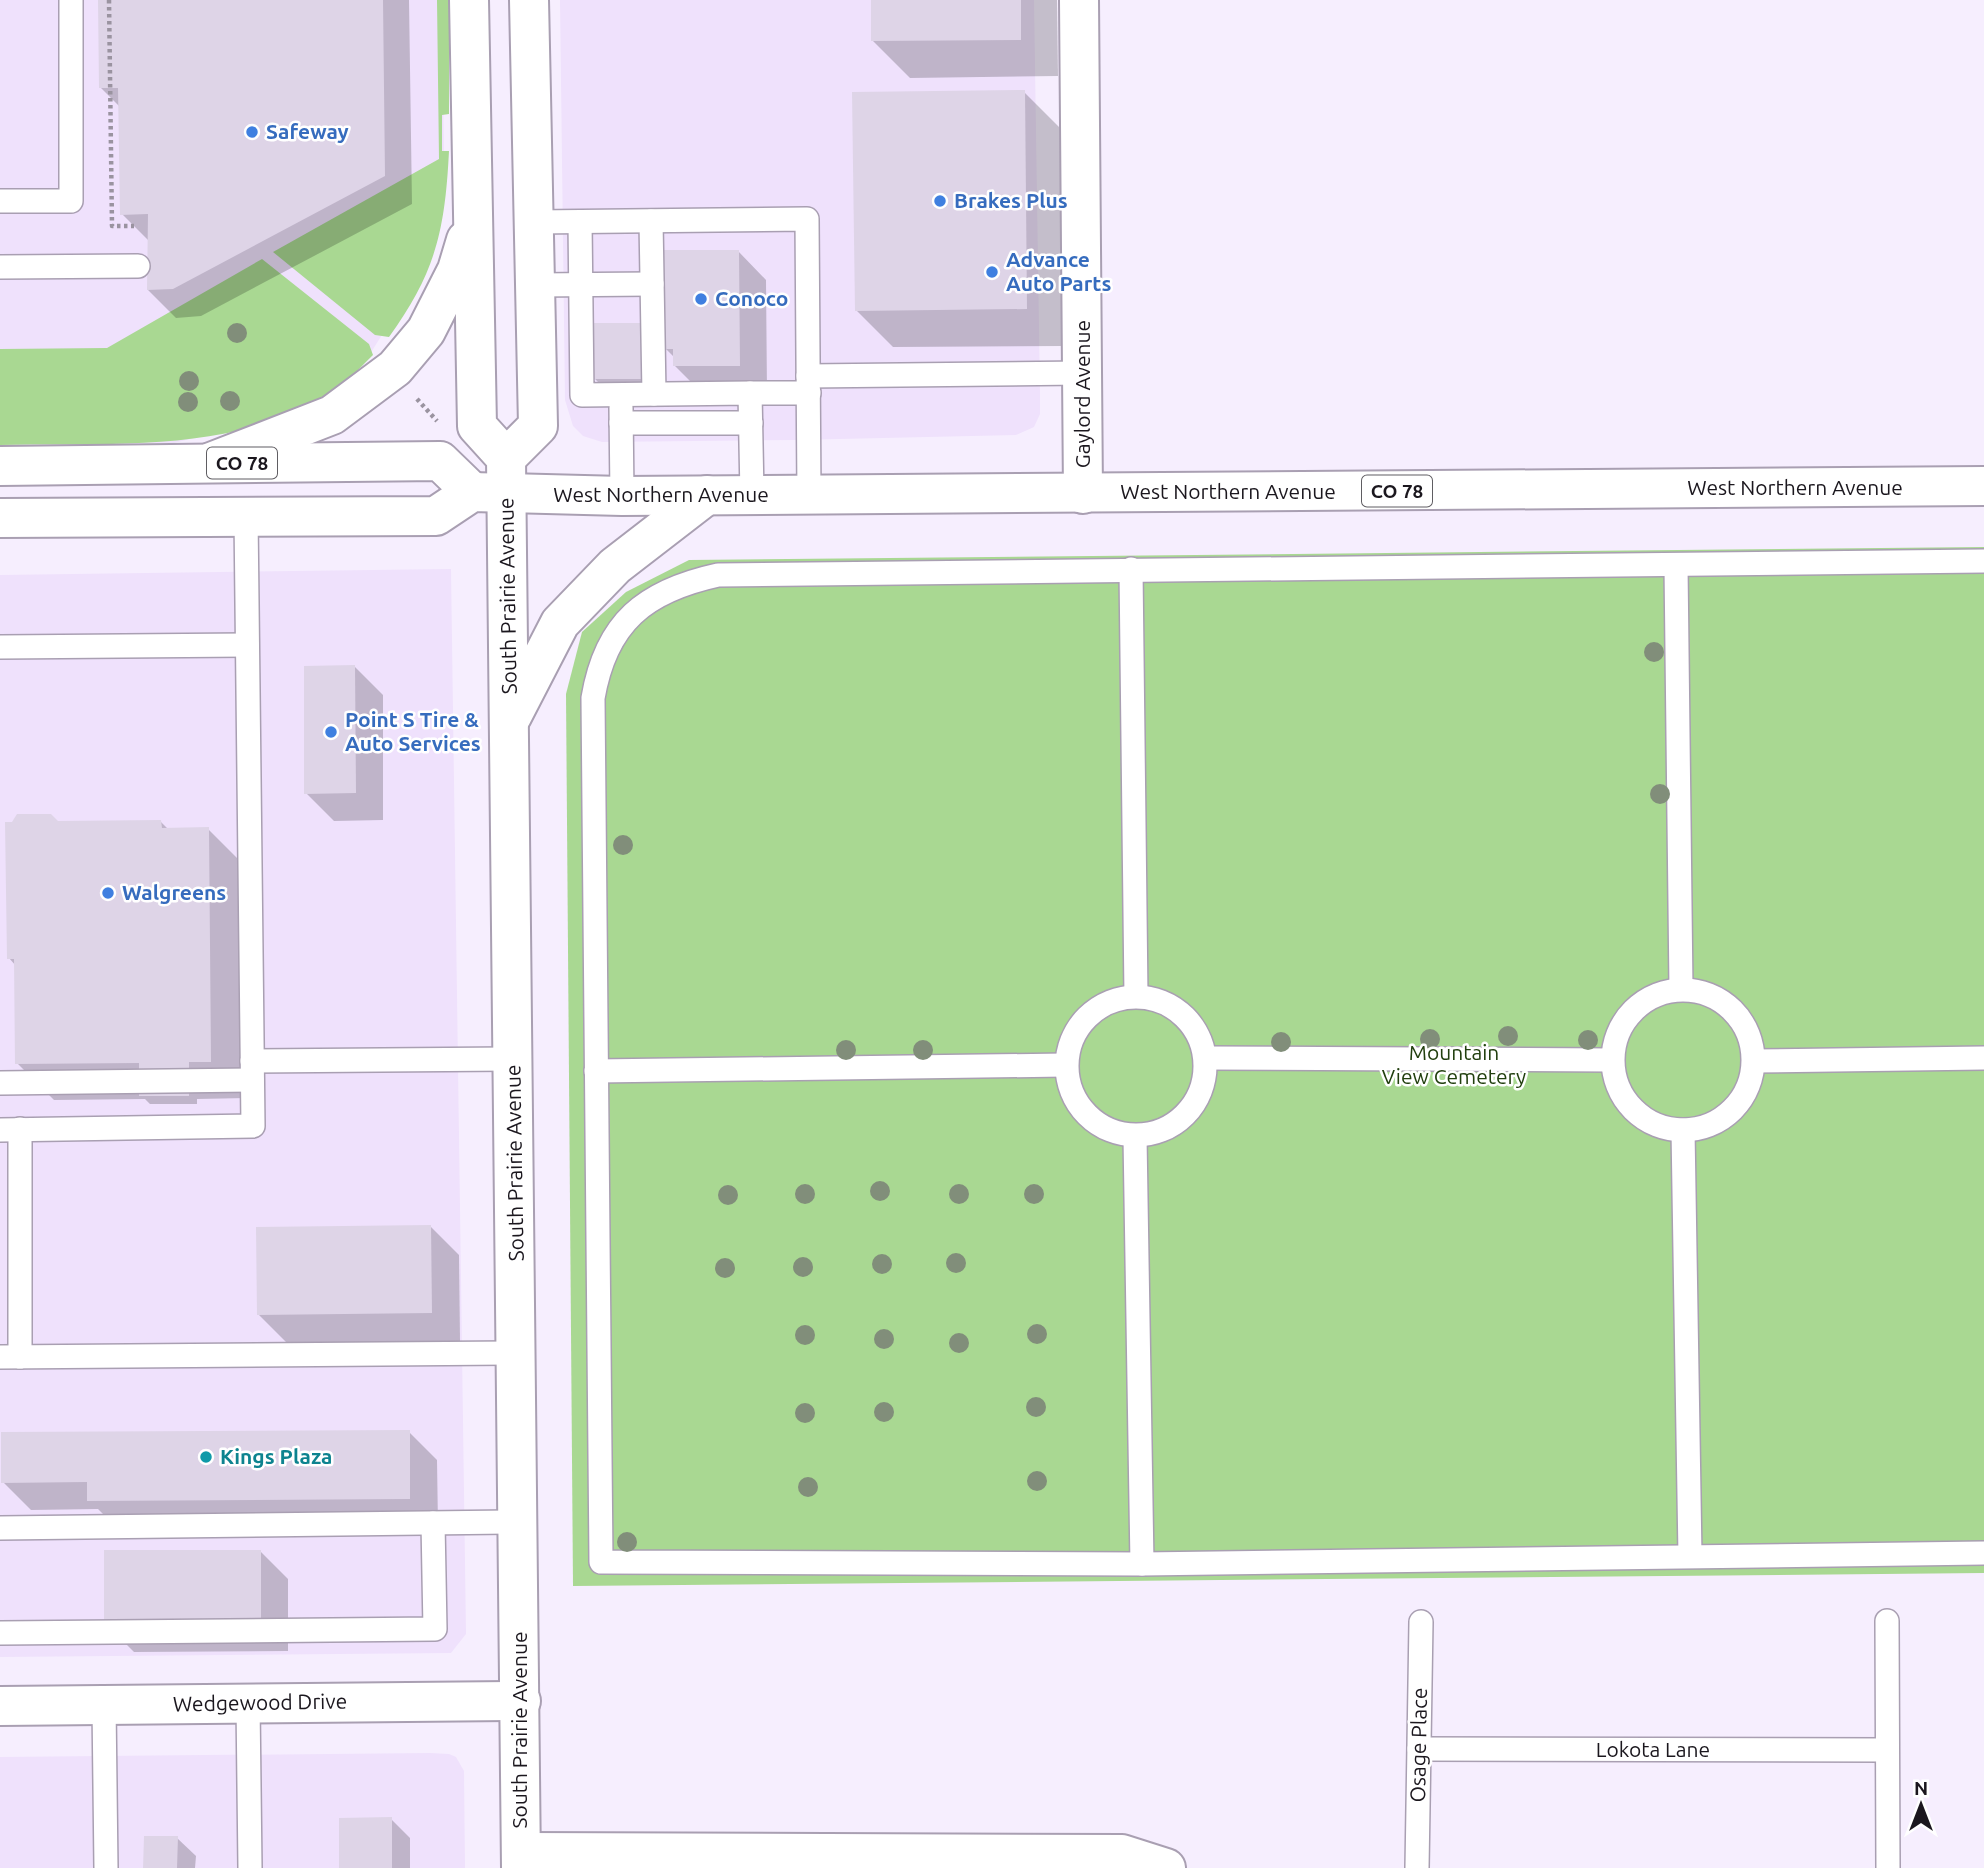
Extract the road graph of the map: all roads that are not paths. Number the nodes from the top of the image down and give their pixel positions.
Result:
1 (71, 0) edge
2 (468, 0) edge
3 (529, 0) edge
4 (1079, 0) edge
5 (0, 201) edge
6 (474, 215) junction
7 (652, 221) junction
8 (535, 222) junction
9 (580, 222) junction
10 (138, 266) dead end
11 (0, 267) edge
12 (652, 284) junction
13 (537, 285) junction
14 (580, 285) junction
15 (1083, 373) junction
16 (808, 384) junction
17 (750, 393) junction
18 (654, 394) junction
19 (621, 395) junction
20 (621, 423) junction
21 (751, 423) junction
22 (209, 463) junction
23 (0, 466) edge
24 (495, 481) junction
25 (1984, 486) edge
26 (1083, 494) junction
27 (707, 495) junction
28 (752, 495) junction
29 (809, 495) junction
30 (622, 496) junction
31 (246, 516) junction
32 (0, 518) edge
33 (1984, 561) edge
34 (1676, 566) junction
35 (1131, 569) junction
36 (247, 645) junction
37 (0, 647) edge
38 (509, 721) junction
39 (1681, 989) junction
40 (1136, 996) junction
41 (1206, 1058) junction
42 (1984, 1058) edge
43 (514, 1059) junction
44 (1612, 1060) junction
45 (1754, 1062) junction
46 (1065, 1065) junction
47 (252, 1071) junction
48 (596, 1071) junction
49 (0, 1083) edge
50 (10, 1129) edge
51 (1683, 1130) junction
52 (1135, 1137) junction
53 (517, 1353) junction
54 (10, 1357) edge
55 (519, 1522) junction
56 (433, 1523) junction
57 (0, 1528) edge
58 (1984, 1553) edge
59 (1690, 1556) junction
60 (1142, 1564) junction
61 (1887, 1620) dead end
62 (1421, 1622) dead end
63 (0, 1633) edge
64 (521, 1701) junction
65 (248, 1703) junction
66 (104, 1705) junction
67 (0, 1706) edge
68 (1419, 1749) junction
69 (1887, 1750) junction
70 (521, 1860) edge
71 (1048, 1860) edge
72 (106, 1868) edge
73 (250, 1868) edge
74 (1166, 1868) edge
75 (1417, 1868) edge
76 (1888, 1868) edge

1 - 5 lane
2 - 6 main road
3 - 8 main road
4 - 15 main road, Gaylord Avenue
6 - 22 main road
6 - 24 main road
7 - 9 lane
7 - 12 lane
7 - 16 lane
8 - 9 lane
8 - 13 main road
9 - 14 lane
10 - 11 lane
12 - 14 lane
12 - 18 lane
13 - 14 lane
13 - 24 main road
14 - 19 lane
15 - 16 lane
15 - 26 main road, Gaylord Avenue
16 - 17 lane
16 - 29 lane
17 - 18 lane
17 - 21 lane
18 - 19 lane
19 - 20 lane
20 - 21 lane
20 - 30 lane
21 - 28 lane
22 - 23 main road, CO 78
22 - 24 main road, CO 78
24 - 30 main road, West Northern Avenue / CO 78
24 - 31 main road
24 - 38 main road, South Prairie Avenue
25 - 26 main road, West Northern Avenue / CO 78
26 - 29 main road, West Northern Avenue / CO 78
27 - 28 main road, West Northern Avenue / CO 78
27 - 30 main road, West Northern Avenue / CO 78
27 - 38 main road
28 - 29 main road, West Northern Avenue / CO 78
31 - 32 main road
31 - 36 lane
33 - 34 lane
34 - 35 lane
34 - 39 lane
35 - 40 lane
35 - 48 lane
36 - 37 lane
36 - 47 lane
38 - 43 main road, South Prairie Avenue
39 - 44 lane
39 - 45 lane
40 - 41 lane
40 - 46 lane
41 - 44 lane
41 - 52 lane
42 - 45 lane
43 - 47 lane
43 - 53 main road, South Prairie Avenue
44 - 51 lane
45 - 51 lane
46 - 48 lane
46 - 52 lane
47 - 49 lane
47 - 50 lane
48 - 60 lane
50 - 54 lane
51 - 59 lane
52 - 60 lane
53 - 54 lane
53 - 55 main road, South Prairie Avenue
55 - 56 lane
55 - 64 main road, South Prairie Avenue
56 - 57 lane
56 - 63 lane
58 - 59 lane
59 - 60 lane
61 - 69 lane
62 - 68 lane, Osage Place
64 - 65 main road, Wedgewood Drive
64 - 70 main road, South Prairie Avenue
65 - 66 main road, Wedgewood Drive
65 - 73 lane
66 - 67 main road, Wedgewood Drive
66 - 72 lane
68 - 69 lane, Lokota Lane
68 - 75 lane, Osage Place
69 - 76 lane
70 - 71 main road
71 - 74 main road

